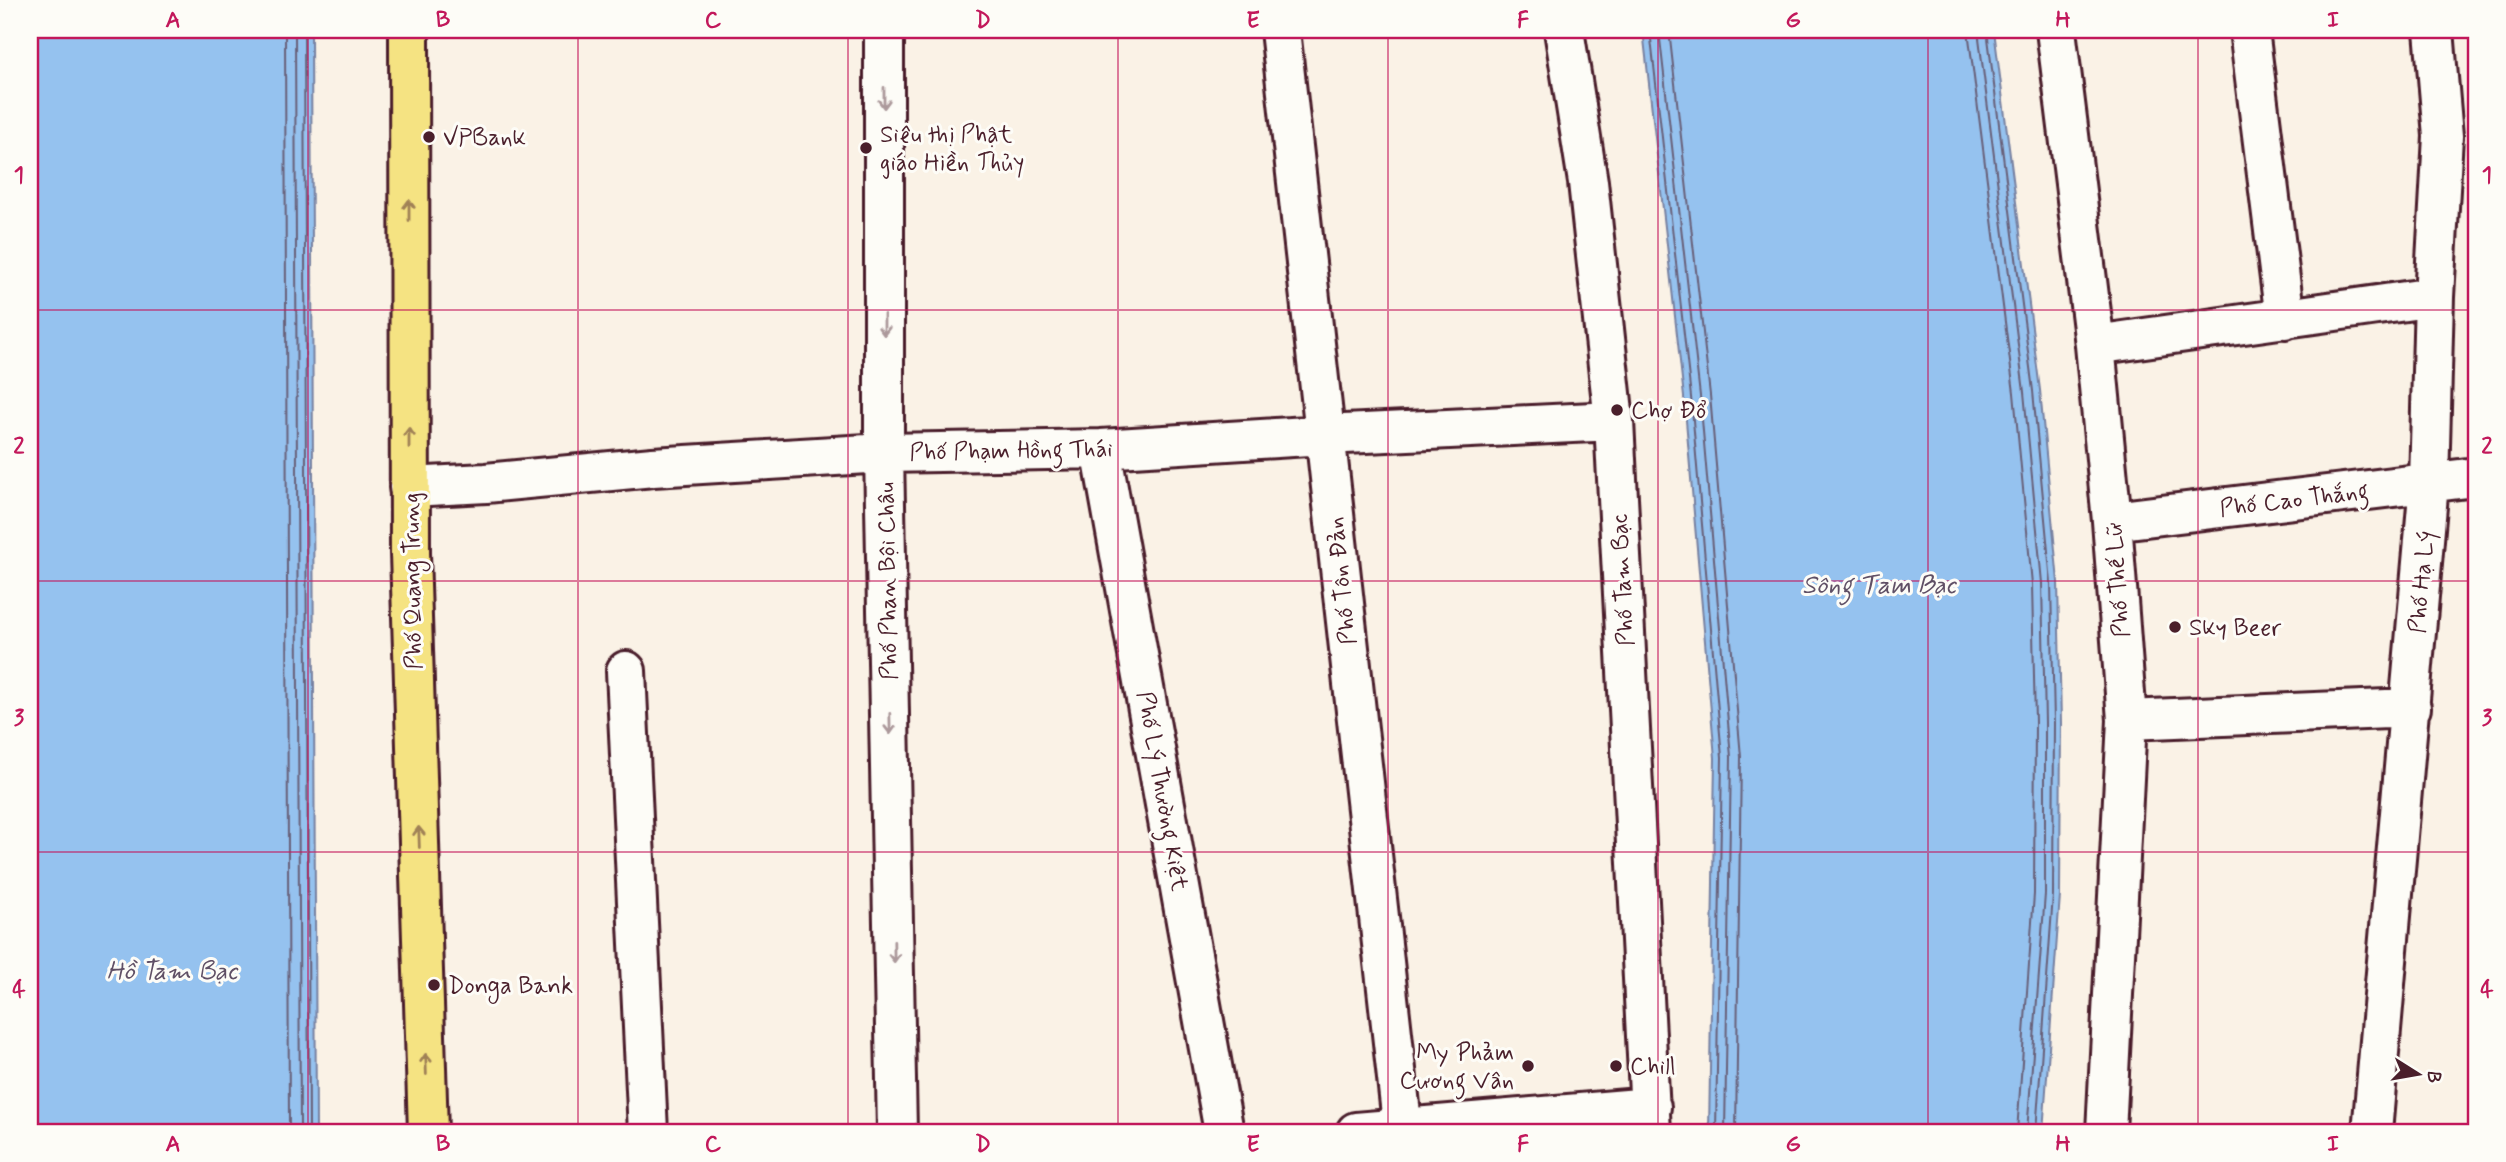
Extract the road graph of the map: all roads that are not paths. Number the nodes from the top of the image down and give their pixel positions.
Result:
1 (409, 30) edge
2 (884, 30) edge
3 (1280, 30) edge
4 (1564, 30) edge
5 (2056, 30) edge
6 (2249, 30) edge
7 (2434, 30) edge
8 (2434, 297) junction
9 (2285, 318) junction
10 (2095, 345) junction
11 (1614, 421) junction
12 (1324, 435) junction
13 (1101, 449) junction
14 (884, 453) junction
15 (2476, 477) edge
16 (2430, 483) junction
17 (409, 487) junction
18 (2112, 521) junction
19 (626, 671) dead end
20 (2411, 708) junction
21 (2127, 720) junction
22 (1651, 1120) edge
23 (1402, 1130) edge
24 (428, 1132) edge
25 (648, 1132) edge
26 (897, 1132) edge
27 (1224, 1132) edge
28 (1356, 1132) edge
29 (2106, 1132) edge
30 (2372, 1132) edge

17 -> 1 main road, Phố Quang Trung
2 -> 14 street, Phố Phan Bội Châu
3 - 12 street, Phố Tôn Đản
4 - 11 street, Phố Tam Bạc
5 - 10 street, Phố Thế Lữ
6 - 9 street
7 - 8 street, Phố Hạ Lý
8 - 9 street
8 - 16 street, Phố Hạ Lý
9 - 10 street
10 - 18 street, Phố Thế Lữ
11 - 12 street, Phố Phạm Hồng Thái
11 - 22 street, Phố Tam Bạc
12 - 13 street, Phố Phạm Hồng Thái
12 - 23 street, Phố Tôn Đản
13 - 14 street, Phố Phạm Hồng Thái
13 - 27 street, Phố Lý Thường Kiệt
14 - 17 street, Phố Phạm Hồng Thái
14 -> 26 street, Phố Phan Bội Châu
15 - 16 street, Phố Cao Thắng
16 - 18 street, Phố Cao Thắng
16 - 20 street, Phố Hạ Lý
24 -> 17 main road, Phố Quang Trung
18 - 21 street, Phố Thế Lữ
19 - 25 street
20 - 21 street
20 - 30 street, Phố Hạ Lý
21 - 29 street, Phố Thế Lữ
22 - 23 street
23 - 28 street

